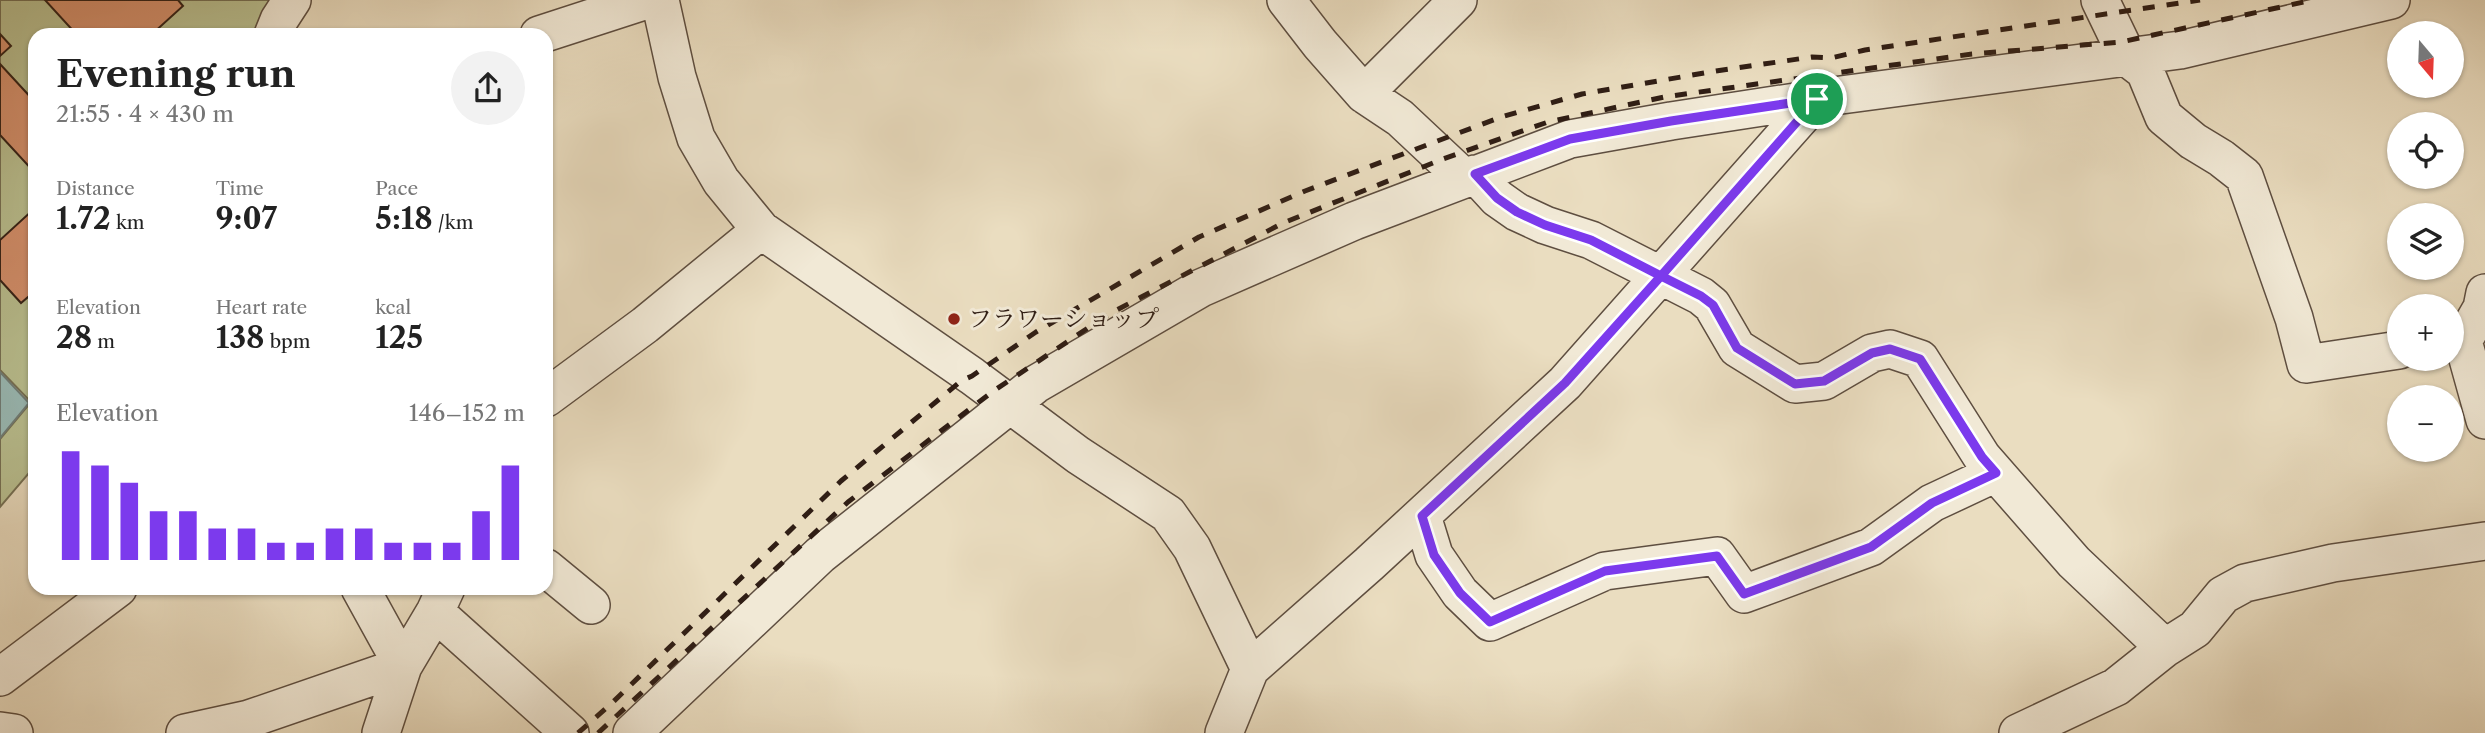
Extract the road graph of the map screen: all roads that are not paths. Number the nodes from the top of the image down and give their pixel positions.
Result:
1 (292, 0) edge
2 (647, 0) edge
3 (660, 0) edge
4 (1286, 0) edge
5 (1458, 0) edge
6 (2100, 0) edge
7 (2391, 0) edge
8 (276, 28) edge
9 (553, 30) edge
10 (2128, 58) junction
11 (1364, 94) junction
12 (1817, 99) junction
13 (1469, 176) junction
14 (761, 230) junction
15 (1661, 276) junction
16 (2485, 293) edge
17 (2464, 332) edge
18 (2387, 352) edge
19 (2464, 362) edge
20 (553, 393) edge
21 (1012, 405) junction
22 (2485, 420) edge
23 (1996, 473) junction
24 (1422, 516) junction
25 (2485, 541) edge
26 (553, 574) edge
27 (109, 595) edge
28 (364, 595) edge
29 (441, 600) edge
30 (591, 605) dead end
31 (2165, 648) junction
32 (403, 666) junction
33 (1250, 669) junction
34 (0, 677) edge
35 (0, 731) edge
36 (14, 733) edge
37 (185, 733) edge
38 (381, 733) edge
39 (569, 733) edge
40 (632, 733) edge
41 (1224, 733) edge
42 (2018, 733) edge

1 - 8 street
2 - 9 street
3 - 14 street
4 - 11 street
5 - 11 street
6 - 10 street
7 - 10 street
10 - 12 street
10 - 18 street
11 - 13 street
12 - 13 street
12 - 15 street
13 - 15 street
13 - 21 street
14 - 20 street
14 - 21 street
15 - 23 street
15 - 24 street
16 - 17 street
19 - 22 street
21 - 33 street
21 - 40 street
23 - 24 street
23 - 31 street
24 - 33 street
25 - 31 street
26 - 30 street
27 - 34 street
28 - 32 street
29 - 32 street
29 - 39 street
31 - 42 street
32 - 37 street
32 - 38 street
33 - 41 street
35 - 36 street

